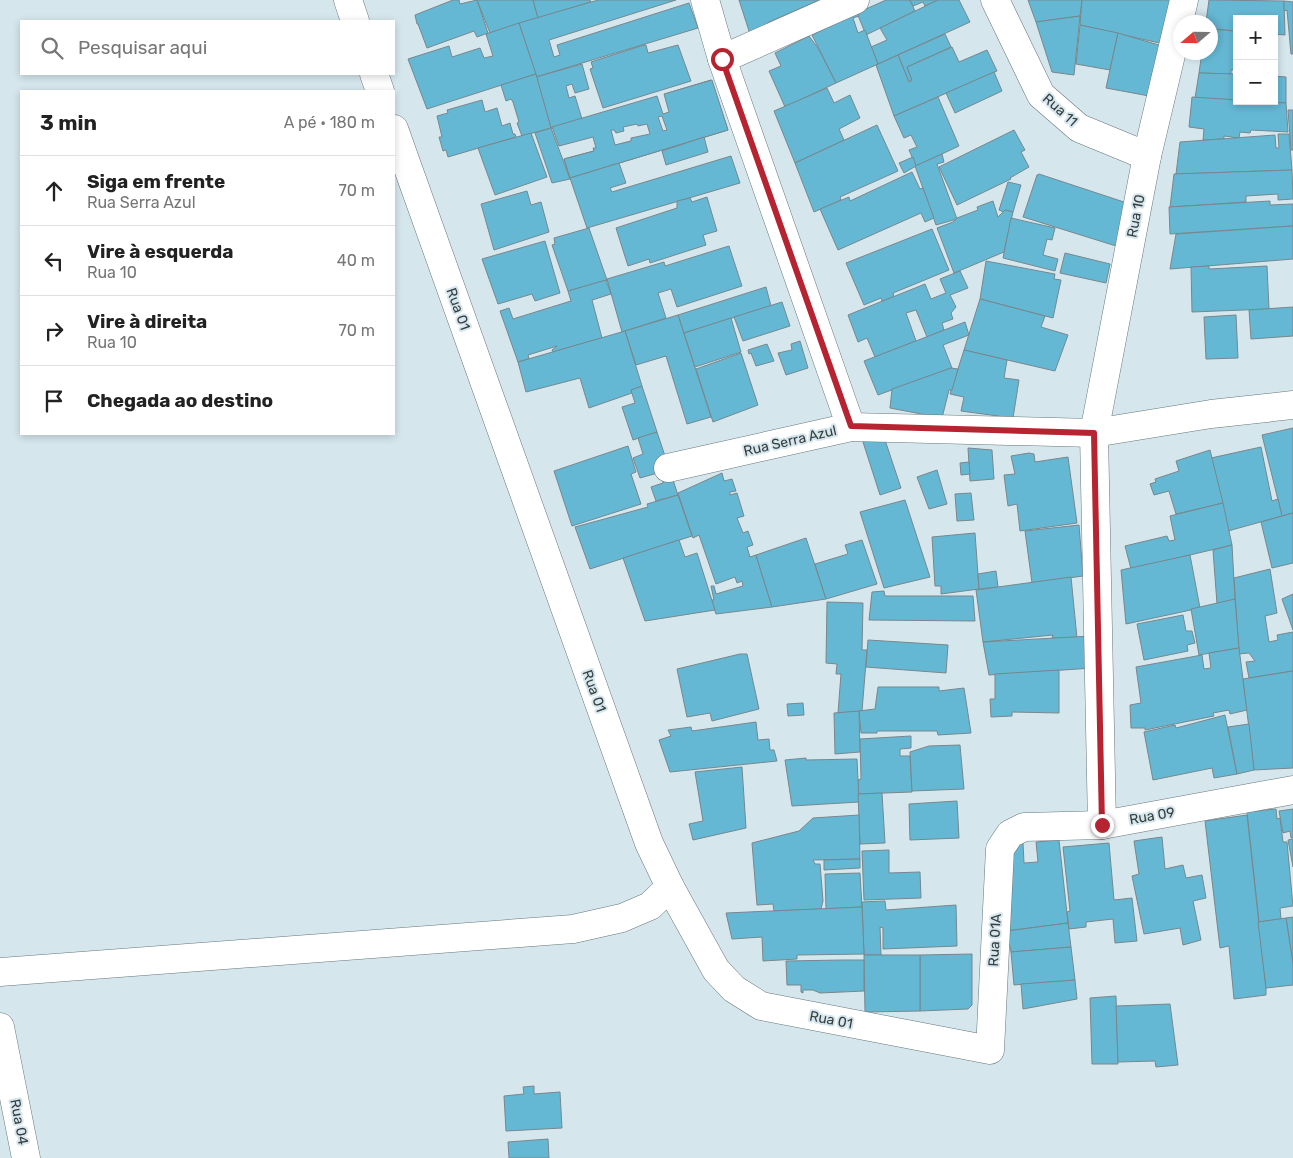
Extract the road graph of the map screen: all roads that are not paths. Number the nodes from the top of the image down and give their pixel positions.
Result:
1 (348, 0) edge
2 (705, 0) edge
3 (855, 0) edge
4 (995, 0) edge
5 (1184, 0) edge
6 (355, 20) edge
7 (722, 59) junction
8 (374, 75) edge
9 (380, 90) edge
10 (395, 132) edge
11 (1147, 156) junction
12 (1293, 405) edge
13 (851, 426) junction
14 (1094, 433) junction
15 (668, 468) dead end
16 (1293, 790) edge
17 (1102, 825) junction
18 (1010, 834) joint
19 (670, 887) junction
20 (0, 972) edge
21 (0, 1027) edge
22 (990, 1050) joint
23 (26, 1158) edge

1 - 6 street
2 - 7 street, Rua Serra Azul
3 - 7 street
4 - 11 street, Rua 11
5 - 11 street, Rua 10
7 - 13 street, Rua Serra Azul
8 - 9 street
10 - 19 street, Rua 01
11 - 14 street, Rua 10
12 - 14 street
13 - 14 street
13 - 15 street, Rua Serra Azul
14 - 17 street, Rua 10
16 - 17 street, Rua 09
17 - 18 street, Rua 09
18 - 22 street, Rua 01A
19 - 20 street
19 - 22 street, Rua 01
21 - 23 street, Rua 04

